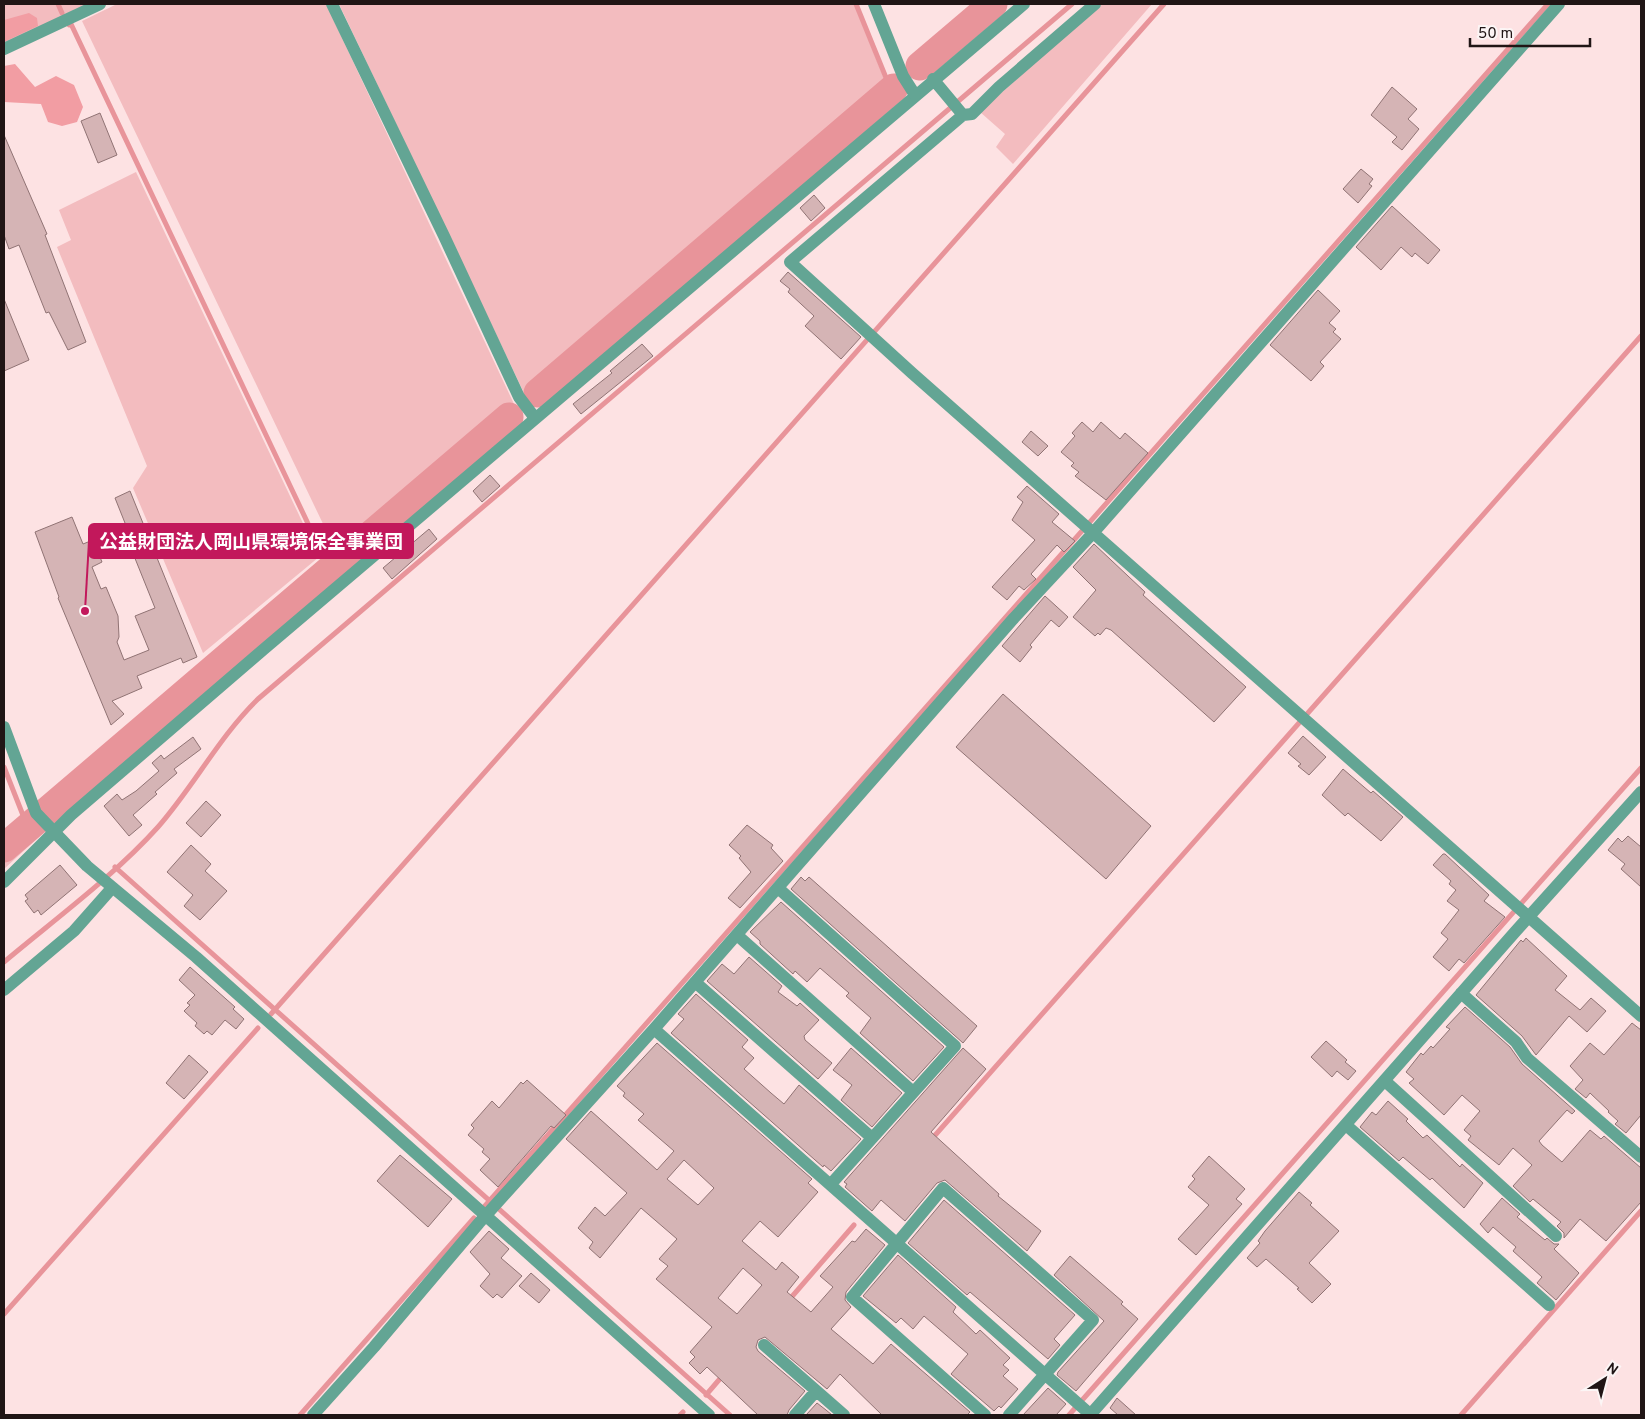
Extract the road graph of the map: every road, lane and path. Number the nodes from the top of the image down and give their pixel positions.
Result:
1 (100, 4) edge
2 (332, 4) edge
3 (874, 4) edge
4 (1024, 4) edge
5 (1095, 4) edge
6 (1559, 4) edge
7 (4, 49) edge
8 (933, 79) junction
9 (915, 95) junction
10 (961, 113) junction
11 (535, 418) junction
12 (1088, 528) junction
13 (4, 727) edge
14 (1641, 792) edge
15 (50, 828) junction
16 (4, 882) edge
17 (105, 882) junction
18 (778, 888) junction
19 (1530, 917) junction
20 (737, 935) junction
21 (695, 982) junction
22 (4, 990) edge
23 (1461, 993) junction
24 (1641, 1016) edge
25 (654, 1029) junction
26 (1384, 1081) junction
27 (912, 1091) junction
28 (1346, 1125) junction
29 (871, 1137) junction
30 (1641, 1157) edge
31 (831, 1184) junction
32 (492, 1211) junction
33 (1556, 1236) dead end
34 (898, 1242) junction
35 (1549, 1305) dead end
36 (764, 1345) dead end
37 (1046, 1374) junction
38 (816, 1391) junction
39 (313, 1415) edge
40 (709, 1415) edge
41 (796, 1415) edge
42 (844, 1415) edge
43 (985, 1415) edge
44 (1009, 1415) edge
45 (1090, 1415) edge

1 - 7 street
2 - 11 street
3 - 9 street
4 - 8 street
5 - 10 street
6 - 12 street
8 - 9 street
8 - 10 street
9 - 11 street
10 - 12 street
11 - 15 street
12 - 18 street
12 - 19 street
13 - 15 street
14 - 19 street
15 - 16 street
15 - 17 street
17 - 22 street
17 - 32 street
18 - 20 street
18 - 27 street
19 - 23 street
19 - 24 street
20 - 21 street
20 - 27 street
21 - 25 street
21 - 29 street
23 - 26 street
23 - 30 street
25 - 31 street
25 - 32 street
26 - 28 street
26 - 33 street
27 - 29 street
28 - 35 street
28 - 45 street
29 - 31 street
31 - 34 street
32 - 39 street
32 - 40 street
34 - 37 street
34 - 37 street
34 - 43 street
36 - 38 street
37 - 44 street
37 - 45 street
38 - 41 street
38 - 42 street

